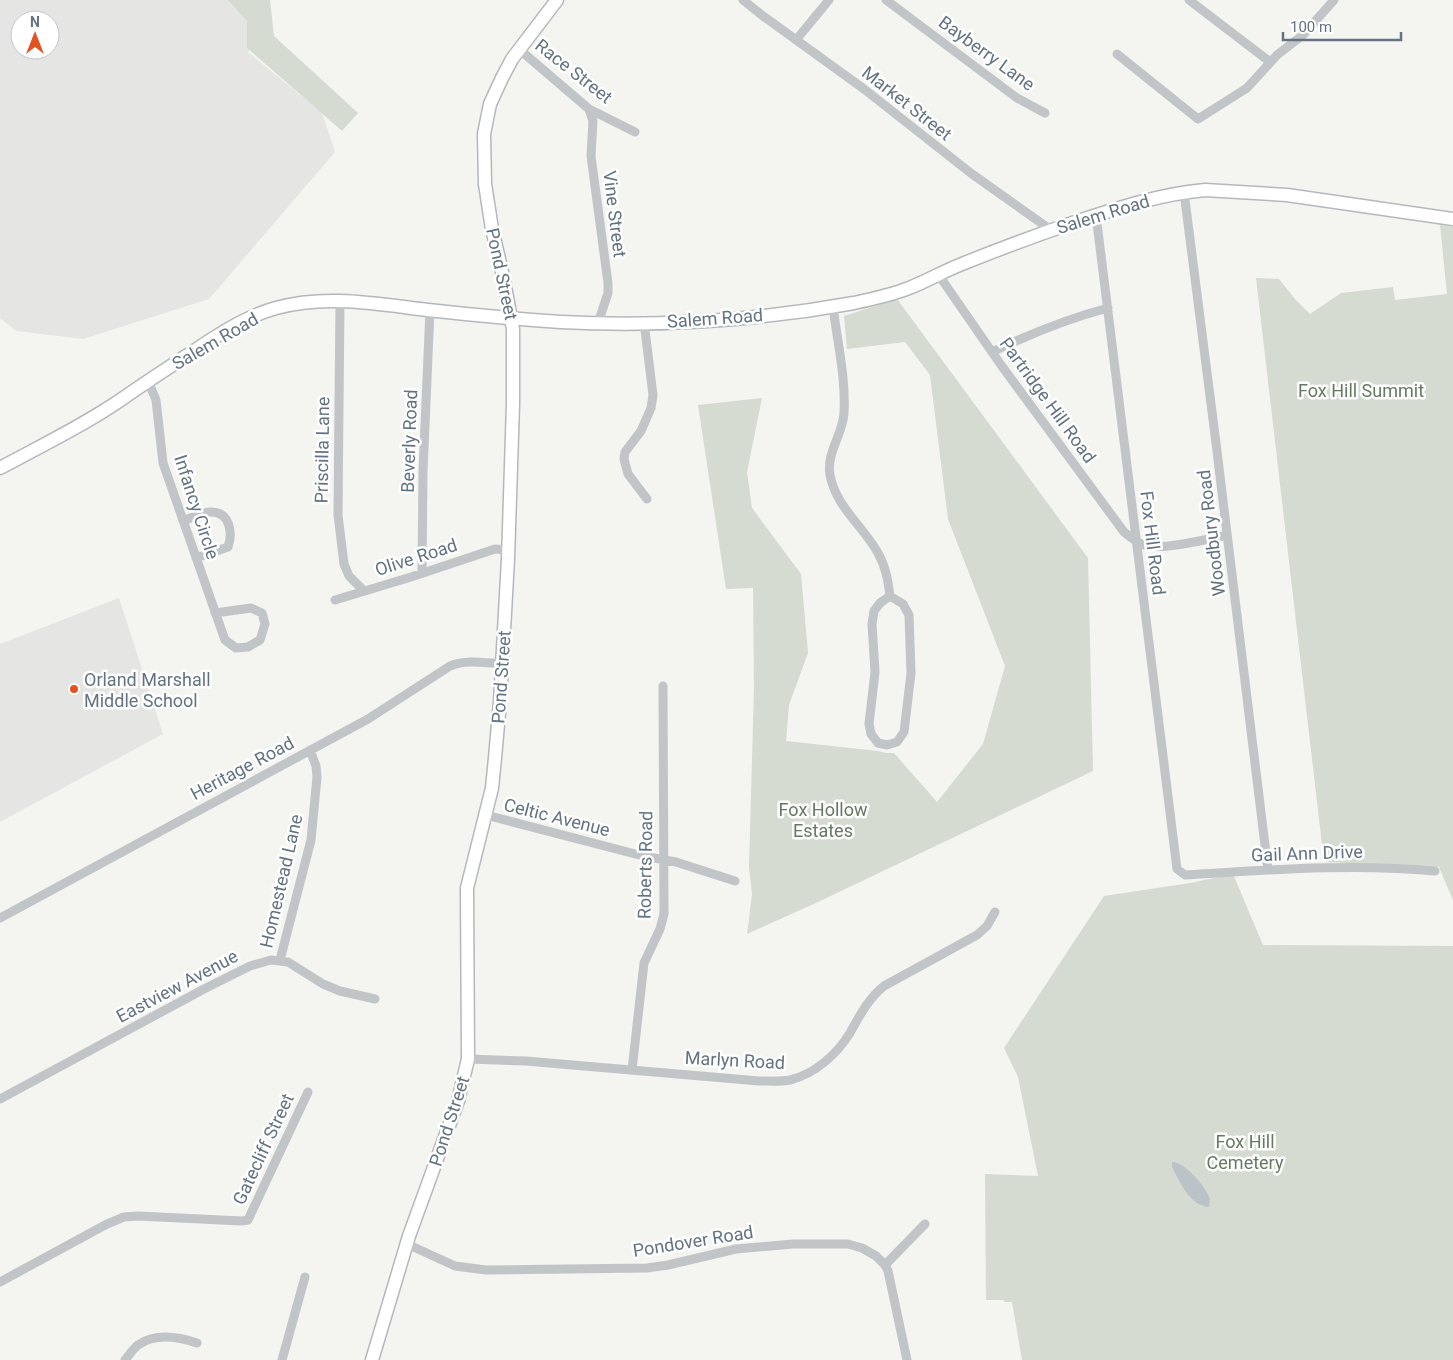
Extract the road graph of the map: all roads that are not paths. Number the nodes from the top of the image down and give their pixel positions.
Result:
1 (557, 0) edge
2 (744, 0) edge
3 (829, 0) edge
4 (886, 0) edge
5 (1189, 0) edge
6 (1334, 0) edge
7 (796, 40) junction
8 (520, 50) junction
9 (1117, 54) dead end
10 (1270, 62) junction
11 (589, 109) junction
12 (1045, 113) dead end
13 (635, 132) dead end
14 (1184, 192) junction
15 (1096, 215) junction
16 (1453, 219) edge
17 (1051, 230) junction
18 (938, 274) junction
19 (340, 301) junction
20 (832, 306) junction
21 (1108, 308) junction
22 (430, 310) junction
23 (511, 318) junction
24 (644, 322) junction
25 (598, 323) junction
26 (992, 352) junction
27 (148, 381) junction
28 (0, 468) edge
29 (647, 499) dead end
30 (183, 522) junction
31 (1227, 535) junction
32 (1136, 541) junction
33 (508, 550) junction
34 (196, 558) junction
35 (422, 573) junction
36 (364, 591) junction
37 (890, 596) junction
38 (335, 600) dead end
39 (215, 612) junction
40 (502, 664) junction
41 (663, 686) dead end
42 (310, 750) junction
43 (486, 815) junction
44 (664, 859) junction
45 (1268, 870) junction
46 (1435, 871) dead end
47 (1181, 873) joint
48 (736, 881) dead end
49 (994, 912) dead end
50 (0, 918) edge
51 (280, 960) junction
52 (376, 999) dead end
53 (468, 1059) junction
54 (632, 1070) junction
55 (308, 1092) dead end
56 (0, 1099) edge
57 (925, 1224) dead end
58 (407, 1244) junction
59 (885, 1265) junction
60 (305, 1277) dead end
61 (0, 1282) edge
62 (197, 1343) dead end
63 (125, 1360) edge
64 (282, 1360) edge
65 (372, 1360) edge
66 (907, 1360) edge

1 - 8 main road, Pond Street
2 - 7 street, Market Street
3 - 7 street
4 - 12 street, Bayberry Lane
5 - 10 street
6 - 10 street
7 - 17 street, Market Street
8 - 11 street, Race Street
8 - 23 main road, Pond Street
9 - 10 street
11 - 13 street, Race Street
11 - 25 street, Vine Street
14 - 15 main road, Salem Road
14 - 16 main road, Salem Road
14 - 31 street, Woodbury Road
15 - 17 main road, Salem Road
15 - 21 street, Fox Hill Road
17 - 18 main road, Salem Road
18 - 20 main road, Salem Road
18 - 26 street, Partridge Hill Road
19 - 22 main road, Salem Road
19 - 27 main road, Salem Road
19 - 36 street, Priscilla Lane
20 - 24 main road, Salem Road
20 - 37 street
21 - 26 street
21 - 32 street, Fox Hill Road
22 - 23 main road, Salem Road
22 - 35 street, Beverly Road
23 - 25 main road, Salem Road
23 - 33 main road, Pond Street
24 - 25 main road, Salem Road
24 - 29 street
26 - 32 street, Partridge Hill Road
27 - 28 main road, Salem Road
27 - 30 street, Infancy Circle
30 - 34 street, Infancy Circle
30 - 34 street
31 - 32 street
31 - 45 street, Woodbury Road
32 - 47 street, Fox Hill Road
33 - 35 street, Olive Road
33 - 40 main road, Pond Street
34 - 39 street, Infancy Circle
35 - 36 street, Olive Road
36 - 38 street, Olive Road
37 - 37 street
39 - 39 street, Infancy Circle
40 - 42 street, Heritage Road
40 - 43 main road, Pond Street
41 - 44 street, Roberts Road
42 - 50 street, Heritage Road
42 - 51 street, Homestead Lane
43 - 44 street, Celtic Avenue
43 - 53 main road, Pond Street
44 - 48 street, Celtic Avenue
44 - 54 street, Roberts Road
45 - 46 street, Gail Ann Drive
45 - 47 street, Gail Ann Drive
49 - 54 street, Marlyn Road
51 - 52 street
51 - 56 street, Eastview Avenue
53 - 54 street, Marlyn Road
53 - 58 main road, Pond Street
55 - 61 street, Gatecliff Street
57 - 59 street
58 - 59 street, Pondover Road
58 - 65 main road, Pond Street
59 - 66 street
60 - 64 street
62 - 63 street

